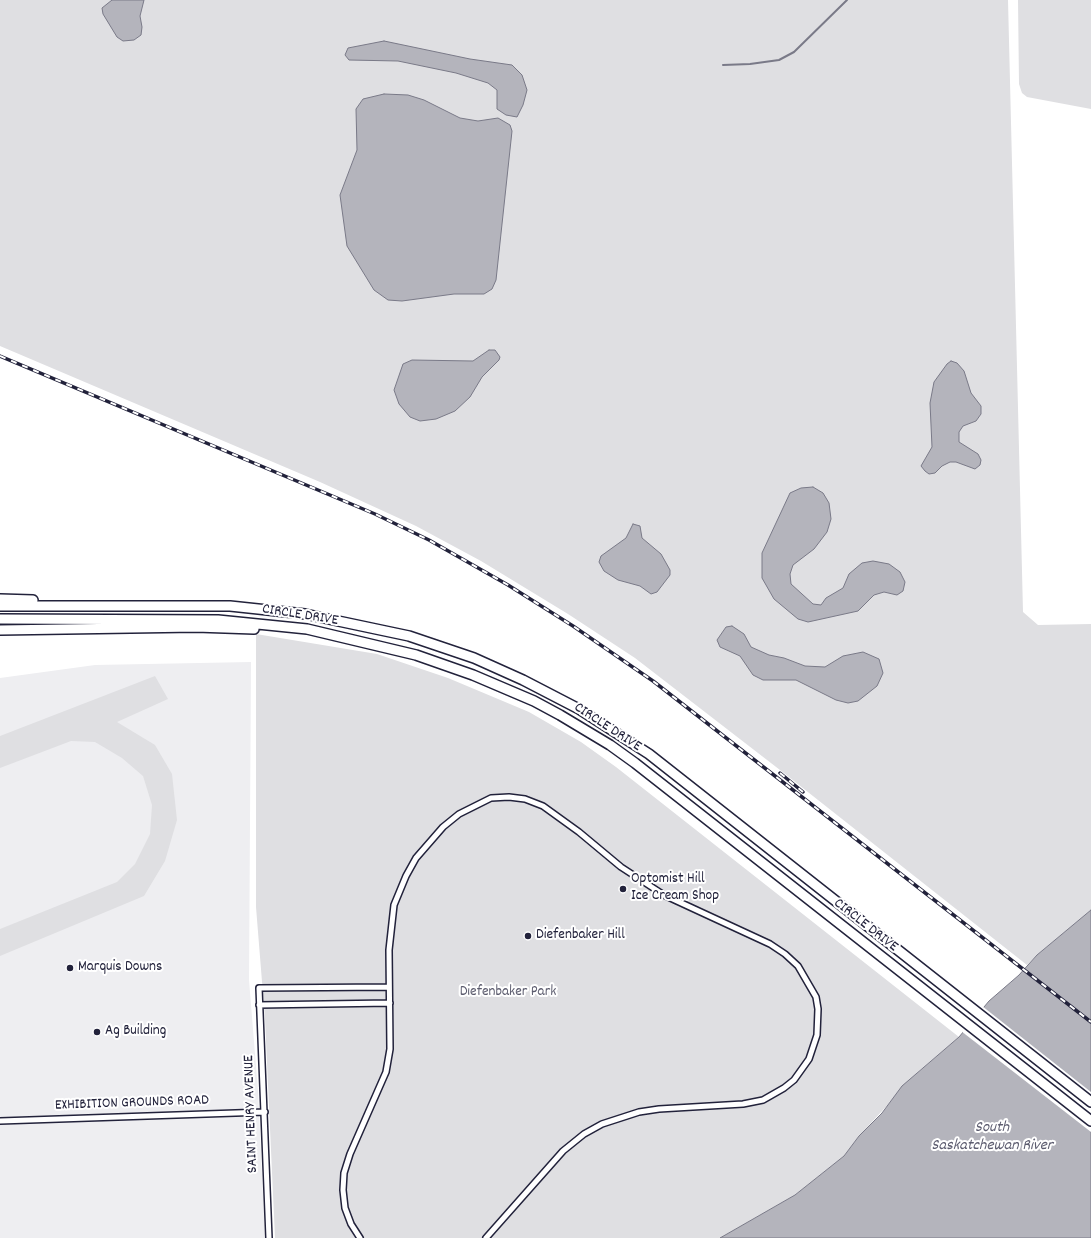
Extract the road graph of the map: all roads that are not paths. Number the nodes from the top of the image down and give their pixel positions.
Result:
1 (0, 599) edge
2 (0, 606) edge
3 (114, 606) junction
4 (0, 619) edge
5 (0, 630) edge
6 (331, 634) junction
7 (389, 987) junction
8 (390, 1003) junction
9 (260, 1004) junction
10 (1091, 1102) edge
11 (265, 1112) junction
12 (0, 1121) edge
13 (1091, 1121) edge
14 (269, 1238) edge
15 (360, 1238) edge
16 (486, 1238) edge

1 - 3 highway
2 - 3 highway, CIRCLE DRIVE
3 - 10 highway, CIRCLE DRIVE
4 - 6 highway, CIRCLE DRIVE
5 - 6 highway
6 - 13 highway, CIRCLE DRIVE
7 - 8 street
7 - 9 street, SAINT HENRY AVENUE
7 - 16 street
8 - 9 street
8 - 15 street
9 - 11 street, SAINT HENRY AVENUE
11 - 12 street, EXHIBITION GROUNDS ROAD
11 - 14 street, SAINT HENRY AVENUE

